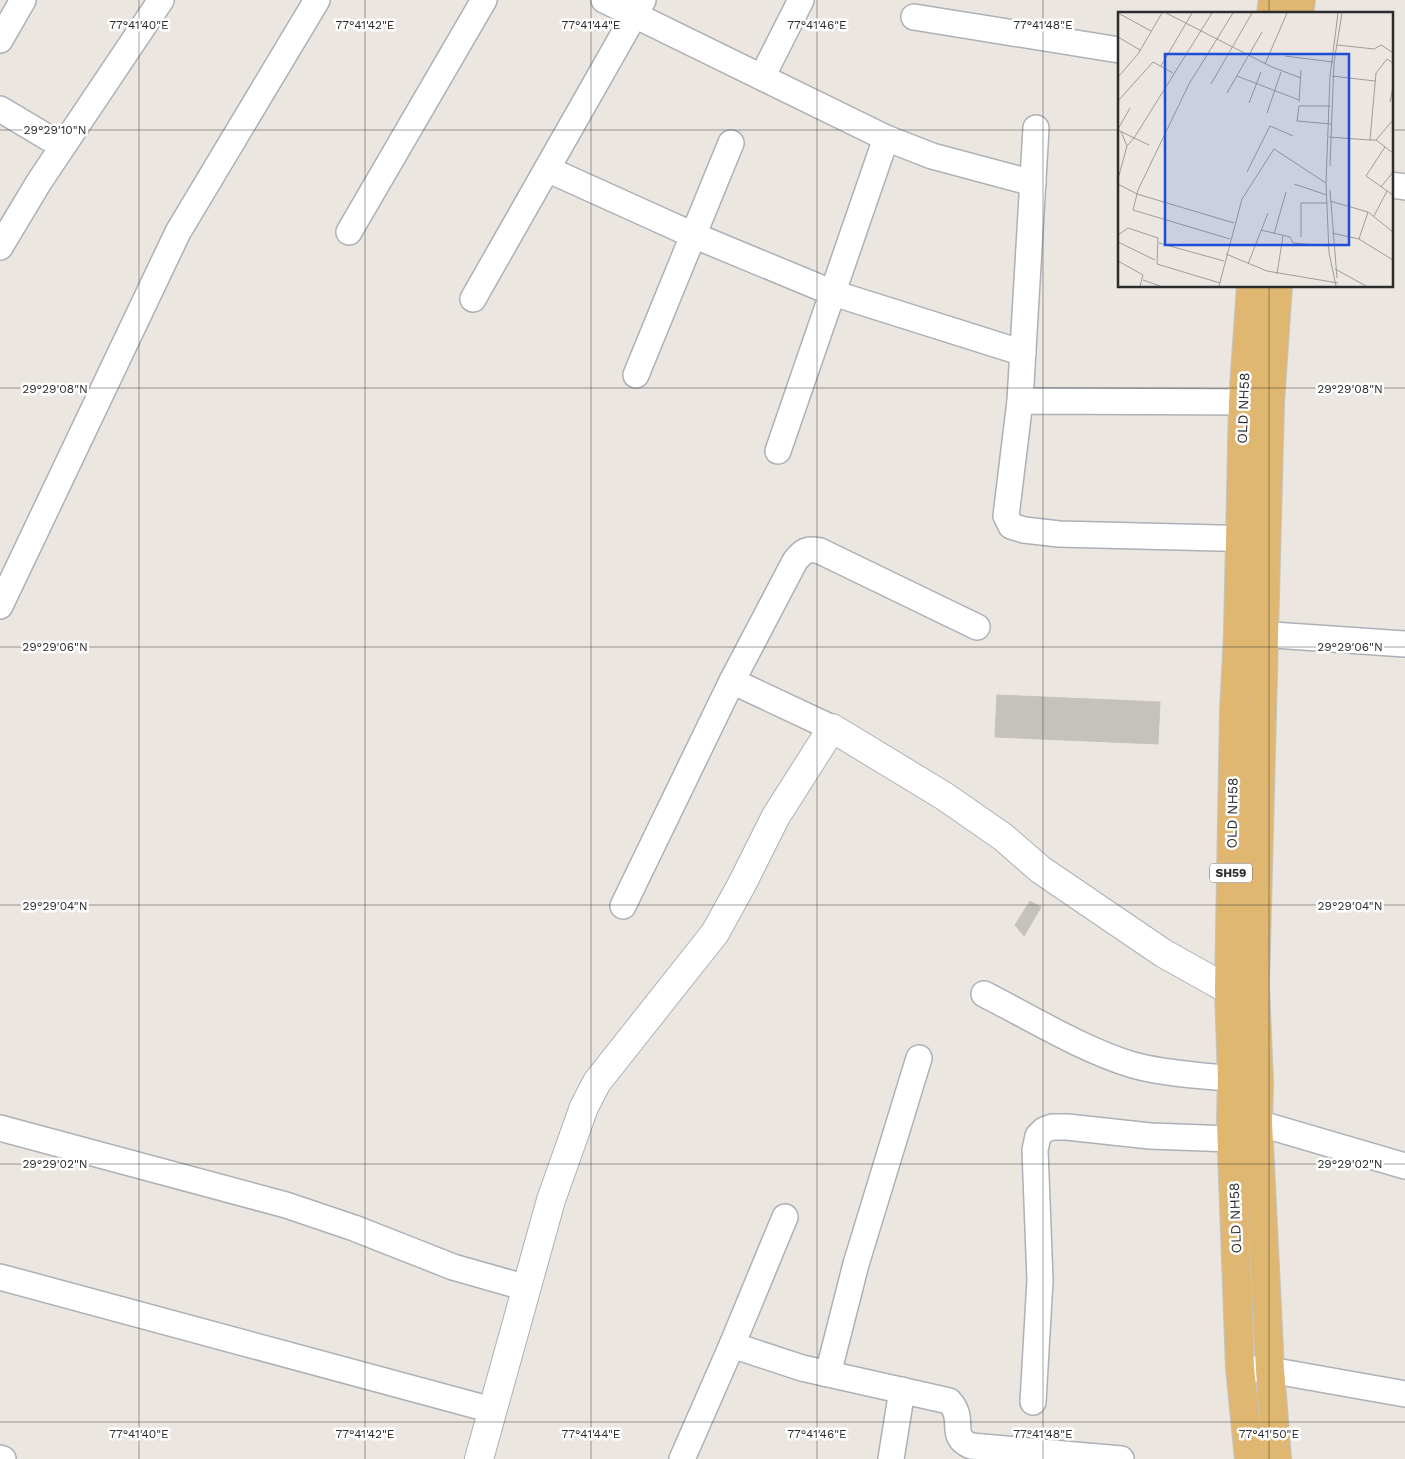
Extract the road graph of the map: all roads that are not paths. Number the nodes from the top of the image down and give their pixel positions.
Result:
1 (23, 0) edge
2 (161, 0) edge
3 (317, 0) edge
4 (484, 0) edge
5 (604, 0) edge
6 (801, 0) edge
7 (638, 8) edge
8 (914, 16) dead end
9 (0, 40) edge
10 (1118, 50) edge
11 (762, 77) junction
12 (0, 109) edge
13 (1036, 128) dead end
14 (886, 138) junction
15 (731, 143) dead end
16 (62, 146) junction
17 (547, 169) junction
18 (1033, 184) junction
19 (1392, 185) edge
20 (1405, 187) edge
21 (349, 232) dead end
22 (693, 235) junction
23 (0, 247) edge
24 (1251, 288) edge
25 (1278, 288) edge
26 (833, 293) junction
27 (473, 299) dead end
28 (1023, 353) junction
29 (636, 375) dead end
30 (1020, 401) junction
31 (1243, 402) junction
32 (1270, 402) junction
33 (778, 451) dead end
34 (1266, 539) junction
35 (1240, 540) junction
36 (0, 606) edge
37 (977, 627) dead end
38 (1238, 633) junction
39 (1265, 634) junction
40 (1405, 644) edge
41 (732, 681) junction
42 (832, 728) junction
43 (623, 906) dead end
44 (1243, 925) junction
45 (1229, 990) junction
46 (984, 994) dead end
47 (919, 1058) dead end
48 (1232, 1079) junction
49 (1258, 1124) junction
50 (0, 1128) edge
51 (1232, 1139) junction
52 (1405, 1166) edge
53 (784, 1217) dead end
54 (0, 1277) edge
55 (526, 1288) junction
56 (732, 1345) junction
57 (1240, 1368) junction
58 (1270, 1370) junction
59 (828, 1374) junction
60 (902, 1390) junction
61 (1405, 1394) edge
62 (1033, 1402) dead end
63 (492, 1410) junction
64 (479, 1459) edge
65 (682, 1459) edge
66 (891, 1459) edge
67 (1121, 1459) edge
68 (1249, 1459) edge
69 (1277, 1459) edge

1 - 9 street
2 - 16 street
3 - 36 street
4 - 21 street
5 - 7 street
6 - 11 street
7 - 11 street
7 - 17 street
8 - 10 street
11 - 14 street
12 - 16 street
13 - 18 street
14 - 18 street
14 - 26 street
15 - 22 street
16 - 23 street
17 - 22 street
17 - 27 street
18 - 28 street
19 - 20 street
22 - 26 street
22 - 29 street
24 - 31 main road, OLD NH58 / SH59
25 - 32 main road, OLD NH58 / SH59
26 - 28 street
26 - 33 street
28 - 30 street
30 - 31 street
30 - 35 street
31 - 32 street
31 - 35 main road, OLD NH58 / SH59
32 - 34 main road, OLD NH58 / SH59
34 - 35 street
34 - 39 main road, OLD NH58 / SH59
35 - 38 main road, OLD NH58 / SH59
37 - 41 street
38 - 39 street
38 - 44 main road, OLD NH58 / SH59
39 - 40 street
39 - 44 main road, OLD NH58 / SH59
41 - 42 street
41 - 43 street
42 - 45 street
42 - 55 street
44 - 45 main road, OLD NH58 / SH59
44 - 49 main road, OLD NH58 / SH59
45 - 48 main road, OLD NH58 / SH59
46 - 48 street
47 - 59 street
48 - 51 main road, OLD NH58 / SH59
49 - 52 street
49 - 58 main road, OLD NH58 / SH59
50 - 55 street
51 - 57 main road, OLD NH58 / SH59
51 - 62 street
53 - 56 street
54 - 63 street
55 - 63 street
56 - 59 street
56 - 65 street
57 - 58 street
57 - 68 main road, OLD NH58 / SH59
58 - 61 street
58 - 69 main road, OLD NH58 / SH59
59 - 60 street
60 - 66 street
60 - 67 street
63 - 64 street

